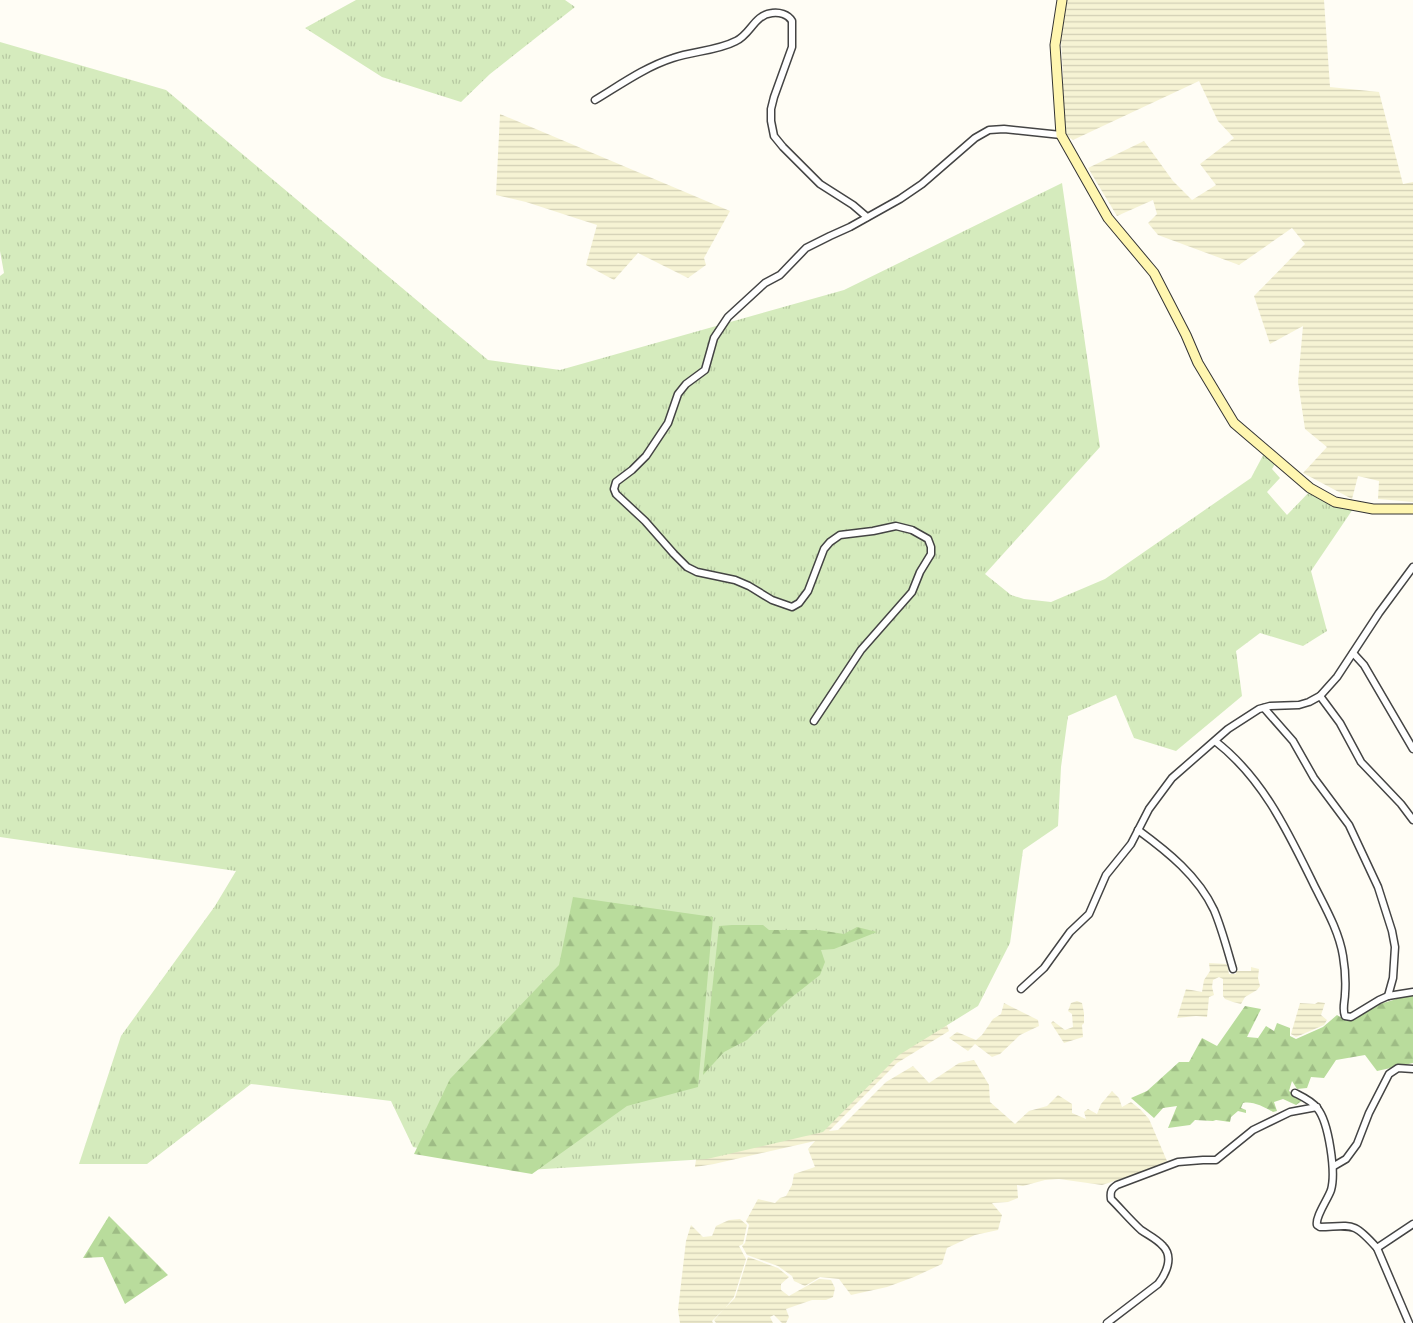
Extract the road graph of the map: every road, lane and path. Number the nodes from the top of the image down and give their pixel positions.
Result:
1 (1062, 0) edge
2 (595, 100) dead end
3 (1061, 135) junction
4 (867, 217) junction
5 (1413, 509) edge
6 (1413, 567) edge
7 (1353, 653) junction
8 (1320, 696) junction
9 (1264, 708) junction
10 (814, 721) dead end
11 (1215, 741) junction
12 (1413, 749) edge
13 (1413, 820) edge
14 (1138, 830) junction
15 (1233, 969) dead end
16 (1021, 989) dead end
17 (1413, 992) edge
18 (1388, 996) junction
19 (1413, 1069) edge
20 (1295, 1093) dead end
21 (1317, 1106) junction
22 (1334, 1166) junction
23 (1413, 1224) edge
24 (1377, 1248) junction
25 (1107, 1323) edge
26 (1409, 1323) edge

1 - 3 main road
2 - 4 street
3 - 4 street
3 - 5 main road
4 - 10 street
6 - 7 street
7 - 8 street
7 - 12 street
8 - 9 street
8 - 13 street
9 - 11 street
9 - 18 street
11 - 14 street
11 - 18 street
14 - 15 street
14 - 16 street
17 - 18 street
19 - 22 street
20 - 21 street
21 - 22 street
21 - 25 street
22 - 24 street
23 - 24 street
24 - 26 street

